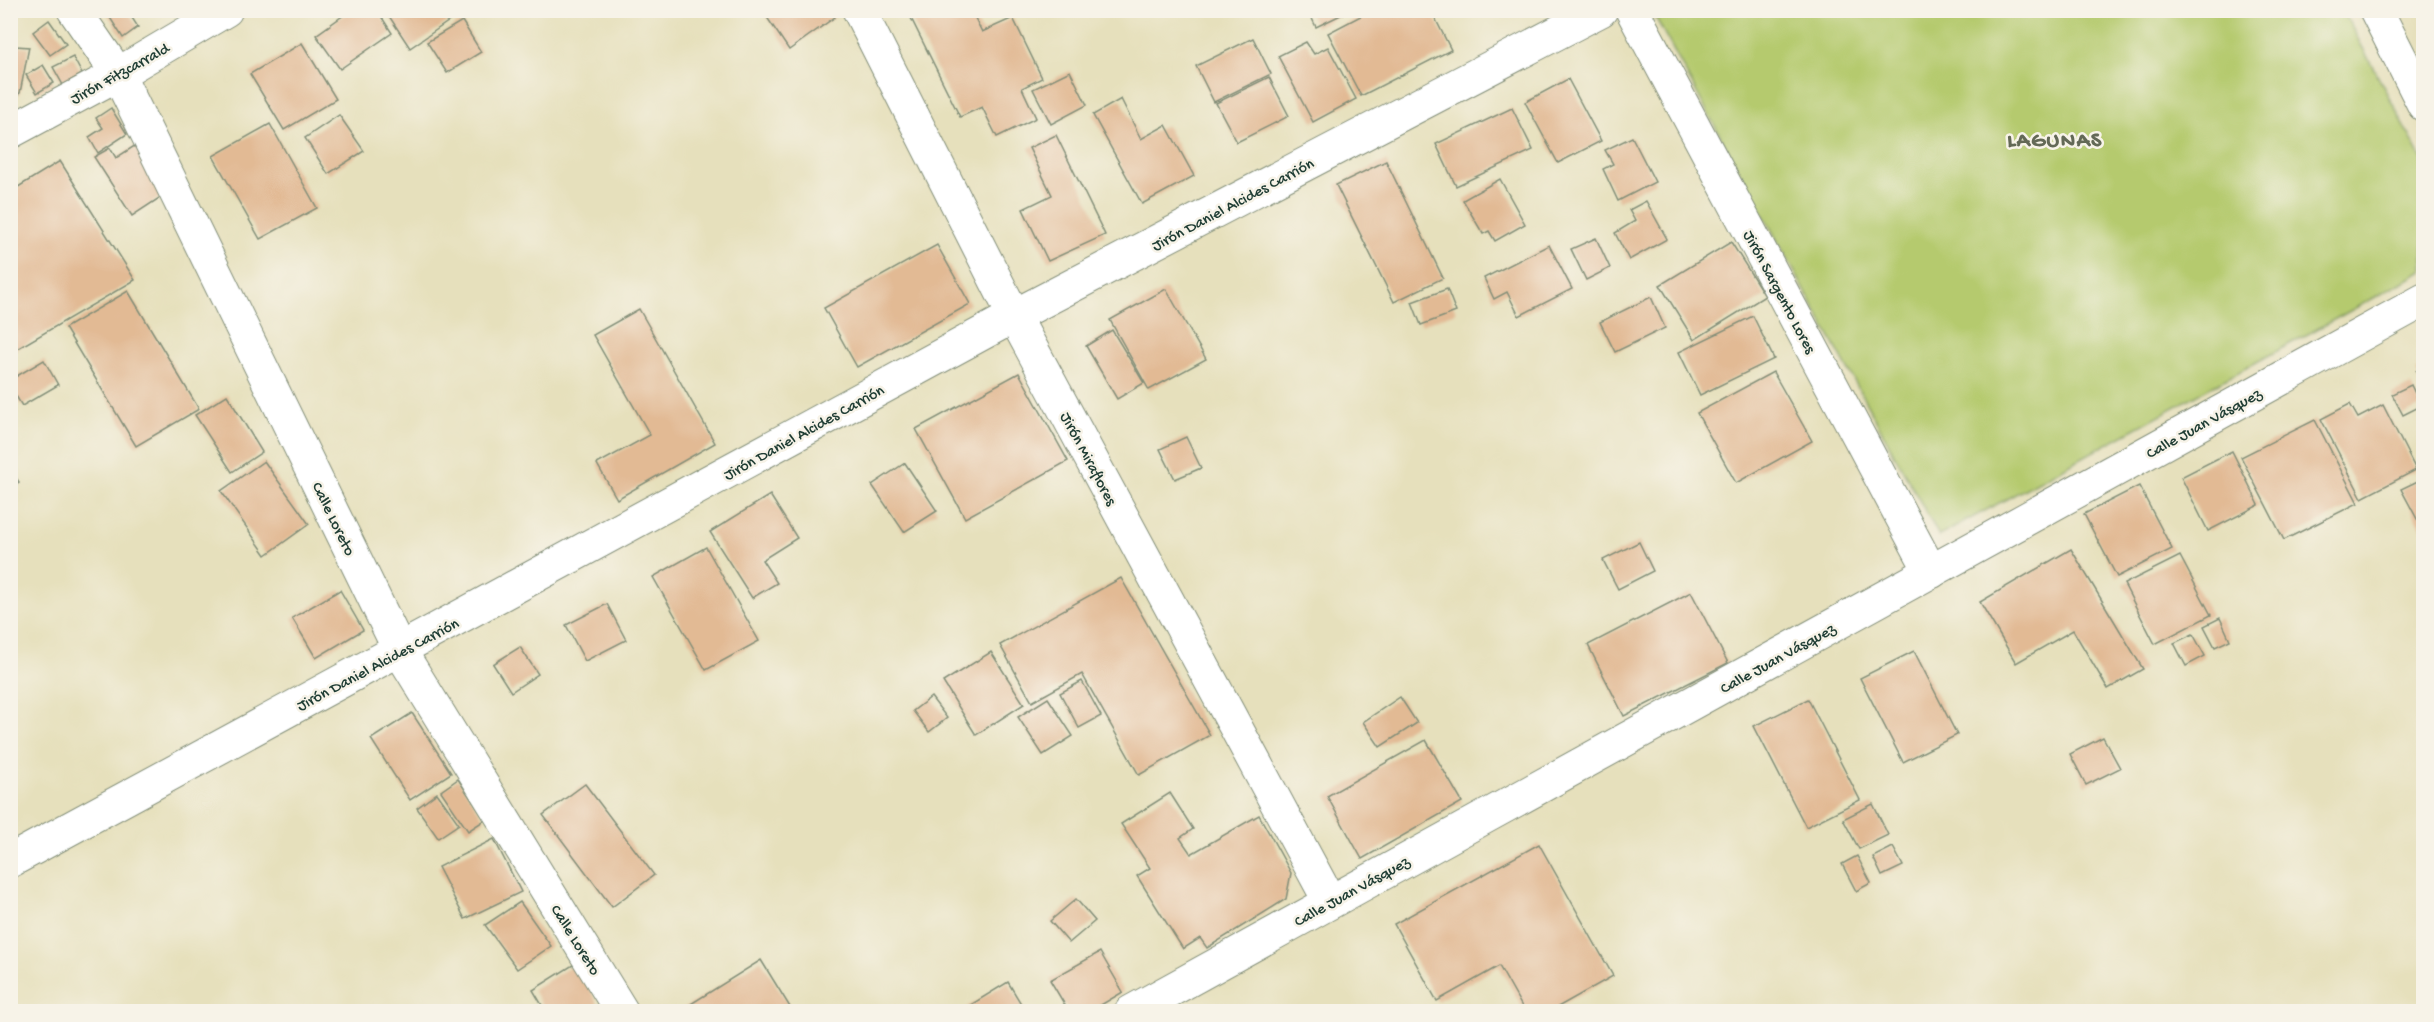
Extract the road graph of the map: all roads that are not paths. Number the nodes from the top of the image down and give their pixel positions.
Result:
1 (74, 10) edge
2 (226, 10) edge
3 (859, 10) edge
4 (1601, 10) edge
5 (1632, 10) edge
6 (2376, 10) edge
7 (118, 74) junction
8 (2424, 105) edge
9 (10, 132) edge
10 (2424, 300) edge
11 (1014, 316) junction
12 (1931, 572) junction
13 (400, 651) junction
14 (10, 861) edge
15 (1330, 902) junction
16 (621, 1011) edge
17 (1131, 1011) edge

1 - 7 street, Calle Loreto
2 - 7 street, Jirón Fitzcarrald
3 - 11 street, Jirón Miraflores
4 - 11 street, Jirón Daniel Alcides Carrión
5 - 12 street, Jirón Sargento Lores
6 - 8 street
7 - 9 street, Jirón Fitzcarrald
7 - 13 street, Calle Loreto
10 - 12 street, Calle Juan Vásquez
11 - 13 street, Jirón Daniel Alcides Carrión
11 - 15 street, Jirón Miraflores
12 - 15 street, Calle Juan Vásquez
13 - 14 street, Jirón Daniel Alcides Carrión
13 - 16 street, Calle Loreto
15 - 17 street, Calle Juan Vásquez

